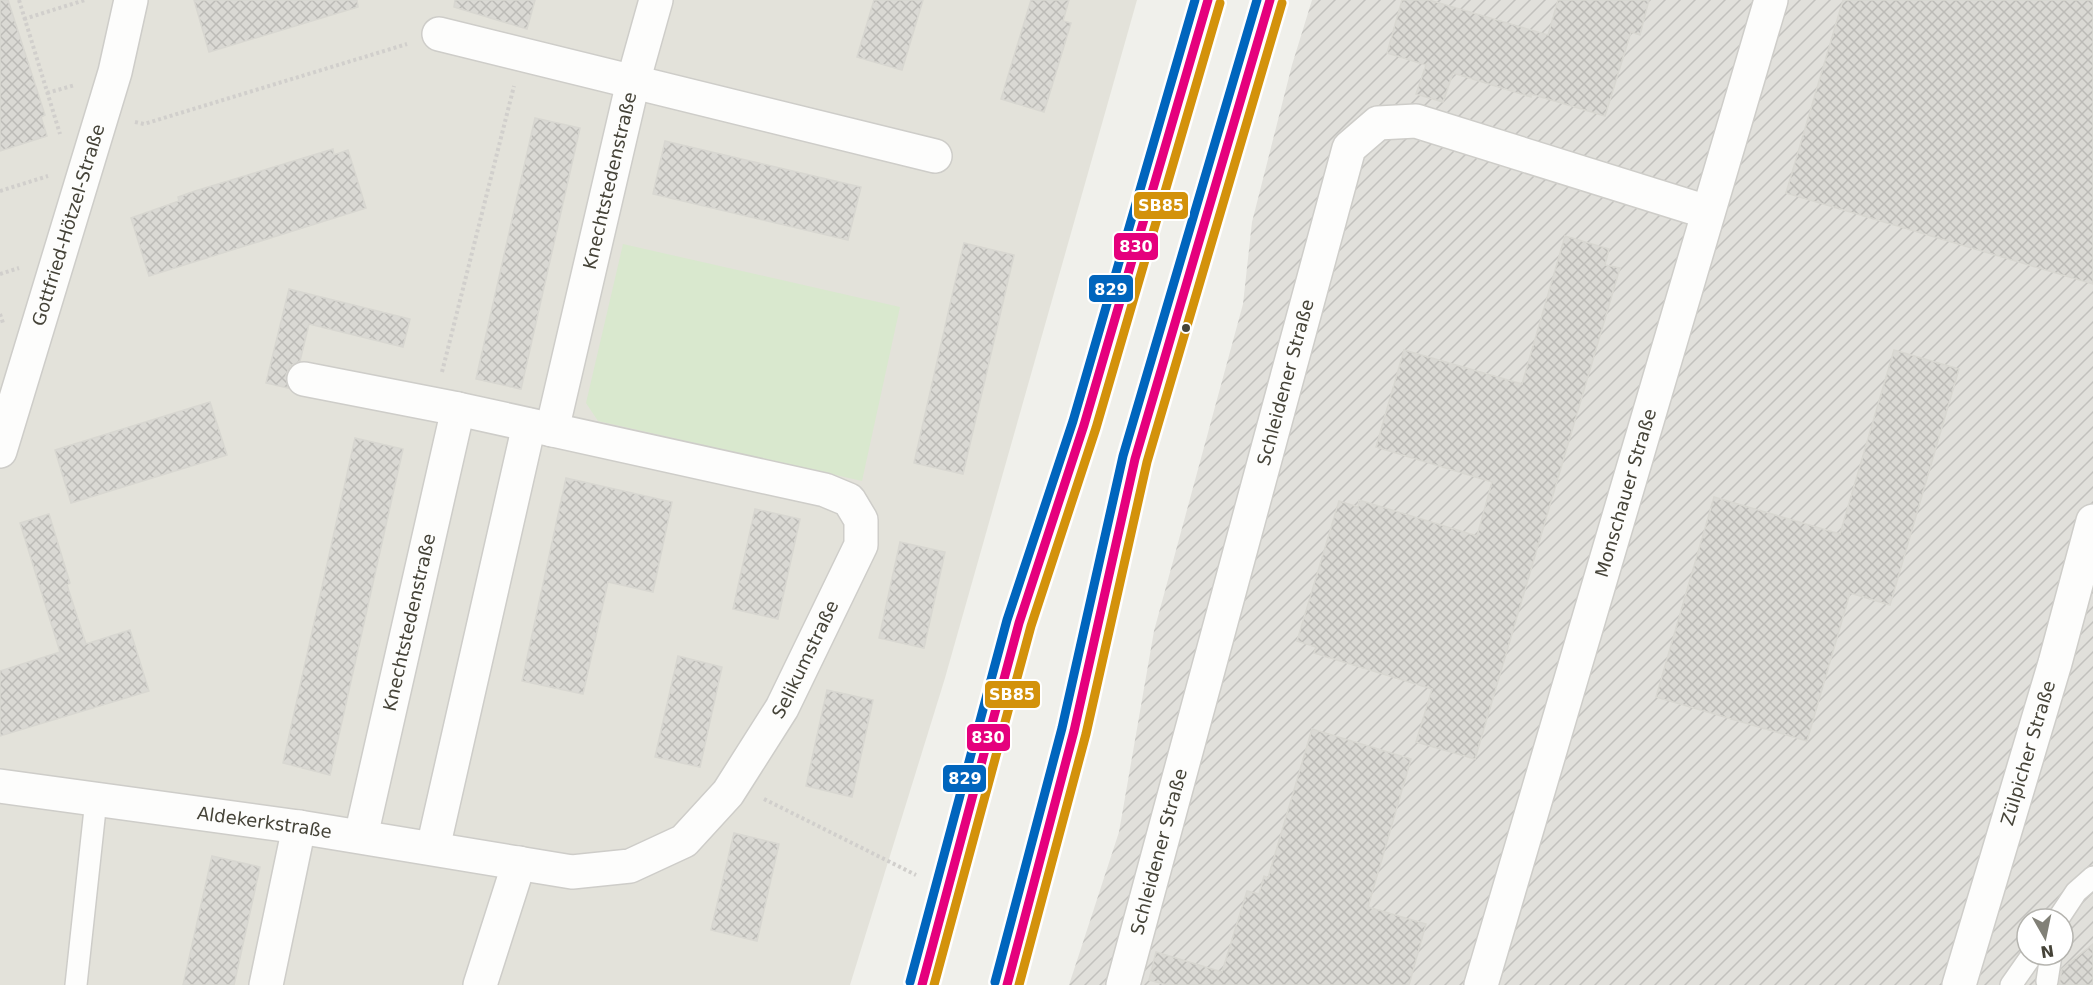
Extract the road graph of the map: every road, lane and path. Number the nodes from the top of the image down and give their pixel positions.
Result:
1 (19, 0) edge
2 (85, 0) edge
3 (130, 0) edge
4 (656, 0) edge
5 (1208, 0) edge
6 (1270, 0) edge
7 (1771, 0) edge
8 (24, 19) junction
9 (439, 34) joint
10 (522, 55) junction
11 (633, 82) junction
12 (102, 117) junction
13 (935, 156) dead end
14 (78, 171) junction
15 (0, 191) edge
16 (1707, 212) junction
17 (304, 379) dead end
18 (446, 407) junction
19 (541, 428) junction
20 (0, 451) edge
21 (2093, 521) edge
22 (734, 784) junction
23 (0, 786) edge
24 (96, 800) junction
25 (299, 827) junction
26 (361, 836) junction
27 (433, 848) junction
28 (519, 862) junction
29 (2093, 877) edge
30 (947, 891) junction
31 (2066, 907) edge
32 (2024, 967) edge
33 (2049, 967) edge
34 (2047, 981) dead end
35 (1008, 984) edge
36 (76, 985) edge
37 (266, 985) edge
38 (480, 985) edge
39 (922, 985) edge
40 (1123, 985) edge
41 (1481, 985) edge
42 (1959, 985) edge
43 (2011, 985) edge

1 - 8 path
2 - 8 path
3 - 12 street, Gottfried-Hötzel-Straße
4 - 11 street, Knechtstedenstraße
5 - 30 main road
6 - 35 main road
7 - 16 street, Monschauer Straße
8 - 14 path
9 - 10 street, Knechtstedenstraße
9 - 12 path
10 - 11 street, Knechtstedenstraße
10 - 18 path
11 - 13 street, Knechtstedenstraße
11 - 19 street, Knechtstedenstraße
12 - 14 street, Gottfried-Hötzel-Straße
14 - 15 path
14 - 20 street, Gottfried-Hötzel-Straße
16 - 40 street, Schleidener Straße
16 - 41 street, Monschauer Straße
17 - 18 street
18 - 19 street
18 - 26 street, Knechtstedenstraße
19 - 22 street, Selikumstraße
19 - 27 street, Knechtstedenstraße
21 - 42 street, Zülpicher Straße
22 - 28 street, Selikumstraße
22 - 30 path
23 - 24 street, Aldekerkstraße
24 - 25 street, Aldekerkstraße
24 - 36 lane
25 - 26 street, Aldekerkstraße
25 - 37 street
26 - 27 street, Aldekerkstraße
27 - 28 street, Selikumstraße
28 - 38 street
29 - 31 lane
30 - 39 main road
32 - 43 lane
33 - 34 lane

